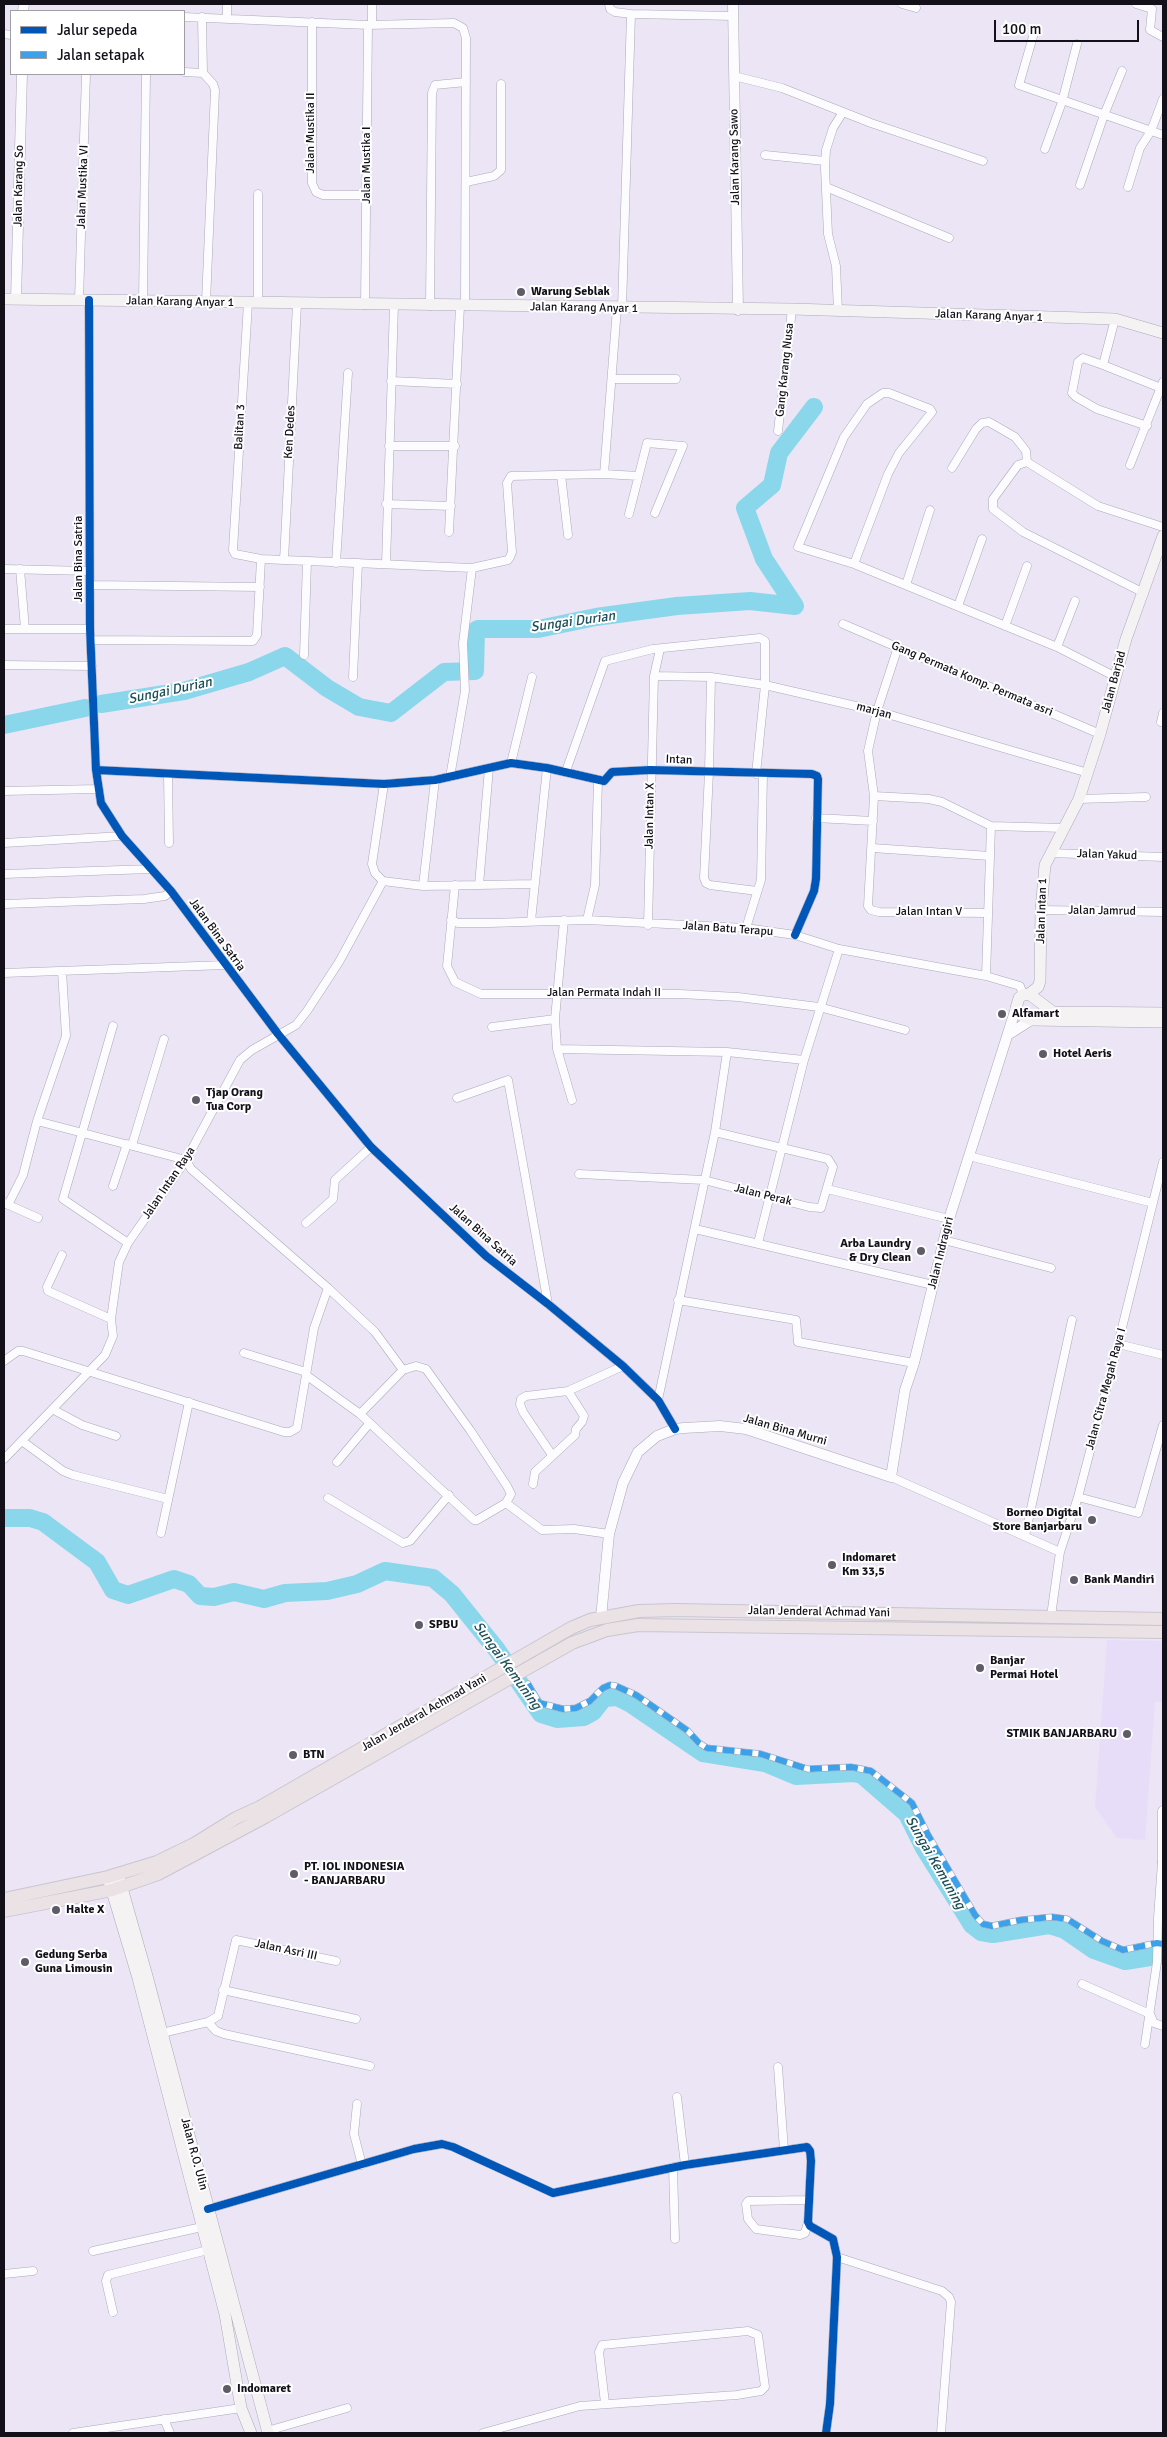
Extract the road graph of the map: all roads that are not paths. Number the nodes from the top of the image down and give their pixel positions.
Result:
1 (227, 4) edge
2 (372, 4) edge
3 (609, 4) edge
4 (733, 4) edge
5 (902, 4) edge
6 (1136, 4) edge
7 (1153, 6) edge
8 (916, 8) dead end
9 (631, 14) junction
10 (734, 16) junction
11 (185, 17) edge
12 (202, 18) junction
13 (227, 18) junction
14 (312, 22) junction
15 (370, 25) junction
16 (1034, 33) dead end
17 (1163, 37) edge
18 (1077, 44) dead end
19 (1122, 71) dead end
20 (185, 72) edge
21 (203, 73) junction
22 (22, 75) edge
23 (86, 75) edge
24 (146, 75) edge
25 (734, 76) junction
26 (466, 82) junction
27 (501, 84) dead end
28 (1163, 99) edge
29 (1062, 102) junction
30 (843, 112) junction
31 (1104, 116) junction
32 (1151, 131) junction
33 (1163, 135) edge
34 (1045, 149) dead end
35 (765, 155) dead end
36 (826, 161) junction
37 (983, 161) dead end
38 (466, 182) junction
39 (1080, 185) dead end
40 (826, 187) junction
41 (1128, 187) dead end
42 (258, 194) dead end
43 (367, 195) junction
44 (949, 238) dead end
45 (4, 299) edge
46 (16, 299) junction
47 (84, 300) junction
48 (143, 301) junction
49 (206, 302) junction
50 (253, 303) junction
51 (297, 304) junction
52 (365, 305) junction
53 (394, 305) junction
54 (430, 306) junction
55 (462, 306) junction
56 (620, 308) junction
57 (738, 310) junction
58 (792, 310) junction
59 (838, 311) junction
60 (1115, 319) junction
61 (1163, 333) edge
62 (1103, 365) junction
63 (348, 373) dead end
64 (612, 379) junction
65 (676, 379) dead end
66 (391, 381) junction
67 (457, 384) junction
68 (1162, 385) edge
69 (1147, 426) junction
70 (778, 431) dead end
71 (389, 446) junction
72 (455, 446) junction
73 (1027, 462) junction
74 (1130, 465) dead end
75 (952, 468) dead end
76 (604, 474) junction
77 (561, 475) junction
78 (638, 476) junction
79 (386, 504) junction
80 (451, 506) junction
81 (930, 510) dead end
82 (655, 513) dead end
83 (629, 514) dead end
84 (1163, 527) edge
85 (449, 532) dead end
86 (568, 535) dead end
87 (1163, 536) edge
88 (982, 539) dead end
89 (261, 559) junction
90 (284, 560) junction
91 (307, 561) junction
92 (336, 562) junction
93 (358, 563) junction
94 (386, 564) junction
95 (854, 564) junction
96 (1028, 566) dead end
97 (472, 568) junction
98 (4, 569) edge
99 (20, 570) junction
100 (89, 571) junction
101 (90, 585) junction
102 (906, 585) junction
103 (260, 587) junction
104 (1144, 593) junction
105 (1075, 601) dead end
106 (958, 606) junction
107 (843, 624) dead end
108 (1005, 626) junction
109 (4, 629) edge
110 (25, 629) junction
111 (90, 629) junction
112 (91, 640) junction
113 (898, 647) junction
114 (1057, 647) junction
115 (660, 648) junction
116 (304, 655) dead end
117 (4, 665) edge
118 (92, 666) junction
119 (654, 676) junction
120 (1114, 676) junction
121 (353, 677) dead end
122 (532, 677) dead end
123 (711, 678) junction
124 (765, 685) junction
125 (876, 711) junction
126 (1163, 713) edge
127 (1161, 722) dead end
128 (1100, 734) junction
129 (511, 763) junction
130 (489, 768) junction
131 (547, 768) junction
132 (96, 770) junction
133 (650, 770) junction
134 (566, 771) junction
135 (709, 772) junction
136 (1088, 773) junction
137 (760, 774) junction
138 (168, 775) junction
139 (450, 777) junction
140 (436, 780) junction
141 (598, 780) junction
142 (384, 784) junction
143 (97, 789) junction
144 (4, 791) edge
145 (874, 796) junction
146 (1146, 798) dead end
147 (1079, 799) junction
148 (816, 818) junction
149 (873, 821) junction
150 (992, 826) junction
151 (1064, 828) junction
152 (122, 836) junction
153 (4, 843) edge
154 (169, 843) dead end
155 (872, 848) junction
156 (1050, 853) junction
157 (990, 856) junction
158 (1163, 858) edge
159 (151, 869) junction
160 (4, 874) edge
161 (383, 881) junction
162 (534, 884) junction
163 (455, 885) junction
164 (479, 885) junction
165 (422, 886) junction
166 (171, 891) junction
167 (758, 891) junction
168 (4, 904) edge
169 (1041, 910) junction
170 (987, 912) junction
171 (1163, 912) edge
172 (451, 920) junction
173 (564, 920) junction
174 (587, 920) junction
175 (531, 921) junction
176 (648, 925) junction
177 (746, 928) junction
178 (795, 935) junction
179 (839, 949) junction
180 (225, 965) junction
181 (62, 970) junction
182 (4, 973) edge
183 (986, 976) junction
184 (556, 992) junction
185 (1026, 994) junction
186 (819, 1007) junction
187 (1016, 1008) junction
188 (1163, 1013) edge
189 (555, 1019) junction
190 (1031, 1020) junction
191 (1163, 1022) edge
192 (113, 1026) dead end
193 (492, 1027) dead end
194 (905, 1030) dead end
195 (278, 1034) junction
196 (1009, 1034) junction
197 (164, 1040) dead end
198 (557, 1049) junction
199 (727, 1052) junction
200 (804, 1060) junction
201 (457, 1098) dead end
202 (572, 1100) dead end
203 (37, 1121) junction
204 (81, 1132) junction
205 (715, 1132) junction
206 (130, 1144) junction
207 (370, 1147) junction
208 (782, 1147) junction
209 (969, 1156) junction
210 (186, 1160) junction
211 (1163, 1162) edge
212 (579, 1174) dead end
213 (704, 1180) junction
214 (113, 1186) dead end
215 (827, 1189) junction
216 (1160, 1190) edge
217 (769, 1196) junction
218 (1153, 1203) junction
219 (6, 1204) edge
220 (38, 1218) dead end
221 (949, 1218) junction
222 (306, 1222) dead end
223 (695, 1230) junction
224 (944, 1240) junction
225 (128, 1243) junction
226 (758, 1243) junction
227 (62, 1256) dead end
228 (1051, 1268) dead end
229 (933, 1285) junction
230 (328, 1288) junction
231 (678, 1300) junction
232 (548, 1304) junction
233 (111, 1319) junction
234 (1072, 1320) dead end
235 (1118, 1344) junction
236 (244, 1353) dead end
237 (1163, 1355) edge
238 (4, 1361) edge
239 (914, 1364) junction
240 (623, 1366) junction
241 (403, 1370) junction
242 (92, 1371) junction
243 (306, 1374) junction
244 (568, 1391) junction
245 (658, 1400) junction
246 (189, 1402) junction
247 (54, 1410) junction
248 (360, 1414) junction
249 (369, 1424) junction
250 (1163, 1425) edge
251 (675, 1428) junction
252 (116, 1436) dead end
253 (22, 1441) junction
254 (552, 1455) junction
255 (4, 1459) edge
256 (337, 1462) dead end
257 (891, 1477) junction
258 (533, 1484) dead end
259 (449, 1495) junction
260 (1078, 1497) junction
261 (328, 1498) dead end
262 (168, 1499) junction
263 (506, 1503) junction
264 (161, 1532) dead end
265 (609, 1534) junction
266 (1025, 1536) junction
267 (1060, 1552) junction
268 (813, 1612) junction
269 (912, 1614) junction
270 (1051, 1616) junction
271 (601, 1618) junction
272 (1163, 1619) edge
273 (813, 1626) junction
274 (912, 1627) junction
275 (1163, 1632) edge
276 (528, 1684) dead end
277 (1163, 1811) edge
278 (1163, 1862) edge
279 (113, 1876) junction
280 (117, 1889) junction
281 (4, 1899) edge
282 (4, 1911) edge
283 (1160, 1918) edge
284 (1159, 1944) edge
285 (336, 1961) dead end
286 (143, 1977) junction
287 (1082, 1984) dead end
288 (224, 1990) junction
289 (1150, 2014) junction
290 (356, 2019) dead end
291 (208, 2022) junction
292 (1163, 2026) edge
293 (162, 2033) junction
294 (1145, 2044) dead end
295 (370, 2066) dead end
296 (778, 2067) dead end
297 (677, 2097) dead end
298 (357, 2104) dead end
299 (784, 2150) junction
300 (362, 2165) junction
301 (685, 2165) junction
302 (673, 2168) junction
303 (808, 2200) junction
304 (208, 2209) junction
305 (808, 2222) junction
306 (202, 2227) junction
307 (675, 2239) dead end
308 (208, 2250) junction
309 (93, 2251) dead end
310 (837, 2257) junction
311 (33, 2271) dead end
312 (4, 2274) edge
313 (113, 2312) dead end
314 (230, 2313) junction
315 (241, 2330) junction
316 (229, 2333) junction
317 (605, 2403) junction
318 (241, 2408) junction
319 (347, 2408) dead end
320 (164, 2419) junction
321 (91, 2432) edge
322 (268, 2432) edge
323 (73, 2433) edge
324 (170, 2433) edge
325 (251, 2433) edge
326 (484, 2433) edge
327 (826, 2433) edge
328 (941, 2433) edge

1 - 13 street
2 - 15 street, Jalan Mustika I
3 - 9 street
4 - 10 street, Jalan Karang Sawo
5 - 8 street
6 - 7 street
7 - 17 street
9 - 10 street
9 - 56 street
10 - 25 street, Jalan Karang Sawo
11 - 12 street
12 - 13 street
12 - 21 street
13 - 14 street
14 - 15 street
14 - 43 street, Jalan Mustika II
15 - 26 street
15 - 43 street, Jalan Mustika I
16 - 29 street
18 - 29 street
19 - 31 street
20 - 21 street
21 - 49 street
22 - 46 street, Jalan Karang So
23 - 47 street, Jalan Mustika VI
24 - 48 street
25 - 30 street
25 - 57 street, Jalan Karang Sawo
26 - 38 street
26 - 54 street
27 - 38 street
28 - 32 street
29 - 31 street
29 - 34 street
30 - 36 street
30 - 37 street
31 - 32 street
31 - 39 street
32 - 33 street
32 - 41 street
35 - 36 street
36 - 40 street
38 - 55 street
40 - 44 street
40 - 59 street
42 - 50 street, Balitan 3
43 - 52 street, Jalan Mustika I
45 - 46 main road, Jalan Karang Anyar 1
46 - 47 main road, Jalan Karang Anyar 1
47 - 48 main road, Jalan Karang Anyar 1
47 - 100 street, Jalan Bina Satria
48 - 49 main road, Jalan Karang Anyar 1
49 - 50 main road, Jalan Karang Anyar 1
50 - 51 main road, Jalan Karang Anyar 1
50 - 89 street, Balitan 3
51 - 52 main road, Jalan Karang Anyar 1
51 - 90 street, Ken Dedes
52 - 53 main road, Jalan Karang Anyar 1
53 - 54 main road, Jalan Karang Anyar 1
53 - 66 street
54 - 55 main road, Jalan Karang Anyar 1
55 - 56 main road, Jalan Karang Anyar 1
55 - 67 street
56 - 57 main road, Jalan Karang Anyar 1
56 - 64 street
57 - 58 main road, Jalan Karang Anyar 1
58 - 59 main road, Jalan Karang Anyar 1
58 - 70 street, Gang Karang Nusa
59 - 60 main road, Jalan Karang Anyar 1
60 - 61 main road, Jalan Karang Anyar 1
60 - 62 street
62 - 68 street
62 - 69 street
63 - 92 street
64 - 65 street
64 - 76 street
66 - 67 street
66 - 71 street
67 - 72 street
68 - 69 street
69 - 74 street
71 - 72 street
71 - 79 street
72 - 80 street
73 - 75 street
73 - 84 street
73 - 104 street
76 - 77 street
76 - 78 street
77 - 86 street
77 - 97 street
78 - 82 street
78 - 83 street
79 - 80 street
79 - 94 street
80 - 85 street
81 - 102 street
87 - 104 main road, Jalan Barjad
88 - 106 street
89 - 90 street
89 - 103 street
90 - 91 street
91 - 92 street
91 - 116 street
92 - 93 street
93 - 94 street
93 - 121 street
94 - 97 street
95 - 95 street
95 - 102 street
96 - 108 street
97 - 139 street
98 - 99 street
99 - 100 street
99 - 110 street
100 - 101 street, Jalan Bina Satria
101 - 103 street
101 - 111 street, Jalan Bina Satria
102 - 106 street
103 - 112 street
104 - 120 main road, Jalan Barjad
105 - 114 street
106 - 108 street
107 - 113 street, Gang Permata Komp. Permata asri
108 - 114 street
109 - 110 street
110 - 111 street
111 - 112 street, Jalan Bina Satria
112 - 118 street, Jalan Bina Satria
113 - 125 street
113 - 128 street, Gang Permata Komp. Permata asri
114 - 120 street
115 - 119 street, Jalan Intan X
115 - 124 street
115 - 134 street
117 - 118 street
118 - 132 street, Jalan Bina Satria
119 - 123 street, marjan
119 - 133 street, Jalan Intan X
120 - 128 main road, Jalan Barjad
122 - 129 street
123 - 124 street, marjan
123 - 135 street
124 - 125 street, marjan
124 - 137 street
125 - 136 street, marjan
125 - 145 street
126 - 127 street
128 - 136 main road, Jalan Barjad
129 - 130 street
129 - 131 street
130 - 139 street
130 - 164 street
131 - 134 street
131 - 162 street
132 - 138 street
132 - 143 street, Jalan Bina Satria
133 - 135 street, Intan
133 - 141 street, Intan
133 - 176 street, Jalan Intan X
134 - 141 street
135 - 137 street, Intan
135 - 167 street
136 - 147 main road, Jalan Barjad
137 - 148 street, Intan
137 - 167 street
138 - 142 street
138 - 154 street
139 - 140 street
140 - 142 street
140 - 165 street
141 - 174 street
142 - 161 street
143 - 144 street
143 - 152 street, Jalan Bina Satria
145 - 149 street
145 - 150 street
146 - 147 street
147 - 151 main road, Jalan Barjad
148 - 149 street
148 - 178 street, Intan
149 - 155 street
150 - 151 street
150 - 157 street
151 - 156 main road, Jalan Intan 1
152 - 153 street
152 - 159 street, Jalan Bina Satria
155 - 157 street
155 - 170 street, Jalan Intan V
156 - 158 street, Jalan Yakud
156 - 169 main road, Jalan Intan 1
157 - 170 street
159 - 160 street
159 - 166 street, Jalan Bina Satria
161 - 165 street
161 - 195 street, Jalan Intan Raya
162 - 164 street
162 - 175 street
163 - 164 street
163 - 165 street
163 - 172 street
166 - 168 street
166 - 180 street, Jalan Bina Satria
167 - 177 street
169 - 171 street, Jalan Jamrud
169 - 185 main road, Jalan Intan 1
170 - 183 street
172 - 175 street, Jalan Batu Terapu
172 - 184 street, Jalan Permata Indah II
173 - 174 street, Jalan Batu Terapu
173 - 175 street, Jalan Batu Terapu
173 - 184 street
174 - 176 street, Jalan Batu Terapu
176 - 177 street, Jalan Batu Terapu
177 - 178 street, Jalan Batu Terapu
178 - 179 street, Jalan Batu Terapu
179 - 183 street, Jalan Batu Terapu
179 - 186 street
180 - 181 street
180 - 195 street, Jalan Bina Satria
181 - 182 street
181 - 203 street
183 - 185 street, Jalan Batu Terapu
184 - 186 street, Jalan Permata Indah II
184 - 189 street
185 - 187 main road, Jalan Intan 1
185 - 188 main road
186 - 194 street, Jalan Permata Indah II
186 - 200 street
187 - 190 main road
187 - 196 street, Jalan Indragiri
189 - 193 street
189 - 198 street
190 - 191 main road
190 - 196 street
192 - 204 street
195 - 207 street, Jalan Bina Satria
195 - 210 street, Jalan Intan Raya
196 - 209 street, Jalan Indragiri
197 - 206 street
198 - 199 street
198 - 202 street
199 - 200 street
199 - 205 street
200 - 208 street
201 - 232 street
203 - 204 street
203 - 219 street
204 - 206 street
204 - 225 street
205 - 208 street
205 - 213 street
206 - 210 street
206 - 214 street
207 - 222 street
207 - 232 street, Jalan Bina Satria
208 - 215 street
208 - 217 street
209 - 218 street
209 - 221 street, Jalan Indragiri
210 - 225 street, Jalan Intan Raya
210 - 230 street
211 - 216 street, Jalan Citra Megah Raya I
212 - 213 street, Jalan Perak
213 - 217 street, Jalan Perak
213 - 223 street
215 - 217 street, Jalan Perak
215 - 221 street
216 - 218 street, Jalan Citra Megah Raya I
217 - 226 street
218 - 235 street, Jalan Citra Megah Raya I
219 - 220 street
221 - 224 street, Jalan Indragiri
223 - 226 street
223 - 231 street
224 - 228 street
224 - 229 street, Jalan Indragiri
225 - 233 street, Jalan Intan Raya
226 - 229 street
227 - 233 street
229 - 239 street, Jalan Indragiri
230 - 241 street
230 - 243 street
231 - 239 street
231 - 245 street
232 - 240 street, Jalan Bina Satria
233 - 242 street, Jalan Intan Raya
234 - 266 street
235 - 237 street
235 - 260 street, Jalan Citra Megah Raya I
236 - 243 street
238 - 242 street
239 - 257 street, Jalan Indragiri
240 - 244 street
240 - 245 street, Jalan Bina Satria
241 - 248 street
241 - 263 street
242 - 246 street
242 - 247 street, Jalan Intan Raya
243 - 246 street
243 - 248 street
244 - 254 street
244 - 254 street
245 - 251 street, Jalan Bina Satria
246 - 262 street
247 - 252 street
247 - 253 street, Jalan Intan Raya
248 - 249 street
249 - 256 street
249 - 259 street
250 - 260 street
251 - 257 street, Jalan Bina Murni
251 - 265 street, Jalan Bina Murni
253 - 255 street, Jalan Intan Raya
253 - 262 street
254 - 258 street
257 - 266 street
259 - 261 street
259 - 263 street
260 - 267 street, Jalan Citra Megah Raya I
262 - 264 street
263 - 265 street
265 - 271 street, Jalan Bina Murni
266 - 267 street
267 - 270 street, Jalan Citra Megah Raya I
268 - 269 highway, Jalan Jenderal Achmad Yani
268 - 271 highway, Jalan Jenderal Achmad Yani
268 - 273 highway
269 - 270 highway, Jalan Jenderal Achmad Yani
269 - 274 highway
270 - 272 highway, Jalan Jenderal Achmad Yani
271 - 279 highway, Jalan Jenderal Achmad Yani
273 - 274 highway, Jalan Jenderal Achmad Yani
273 - 280 highway, Jalan Jenderal Achmad Yani
274 - 275 highway, Jalan Jenderal Achmad Yani
276 - 284 street
277 - 278 street
278 - 283 street
279 - 280 main road, Jalan R.O. Ulin
279 - 281 highway, Jalan Jenderal Achmad Yani
280 - 282 highway, Jalan Jenderal Achmad Yani
280 - 286 main road, Jalan R.O. Ulin
283 - 284 street
284 - 289 street
285 - 288 street, Jalan Asri III
286 - 293 main road, Jalan R.O. Ulin
286 - 306 main road, Jalan R.O. Ulin
287 - 289 street
288 - 290 street
288 - 291 street
289 - 292 street
289 - 294 street
291 - 293 street
291 - 295 street
293 - 304 main road, Jalan R.O. Ulin
296 - 299 street
297 - 301 street
298 - 300 street
299 - 301 street
299 - 303 street
300 - 302 street
300 - 304 street
301 - 302 street
302 - 307 street
303 - 305 street
303 - 305 street
304 - 314 main road, Jalan R.O. Ulin
305 - 310 street
306 - 308 main road, Jalan R.O. Ulin
306 - 309 street
308 - 313 street
308 - 314 main road, Jalan R.O. Ulin
310 - 327 street
310 - 328 street
311 - 312 street
314 - 315 main road, Jalan R.O. Ulin
314 - 316 main road, Jalan R.O. Ulin
315 - 316 main road
315 - 322 main road, Jalan R.O. Ulin
316 - 318 main road, Jalan R.O. Ulin
317 - 317 street
317 - 326 street
318 - 320 street
318 - 325 main road, Jalan R.O. Ulin
319 - 322 street
320 - 321 street
320 - 324 street
321 - 323 street

